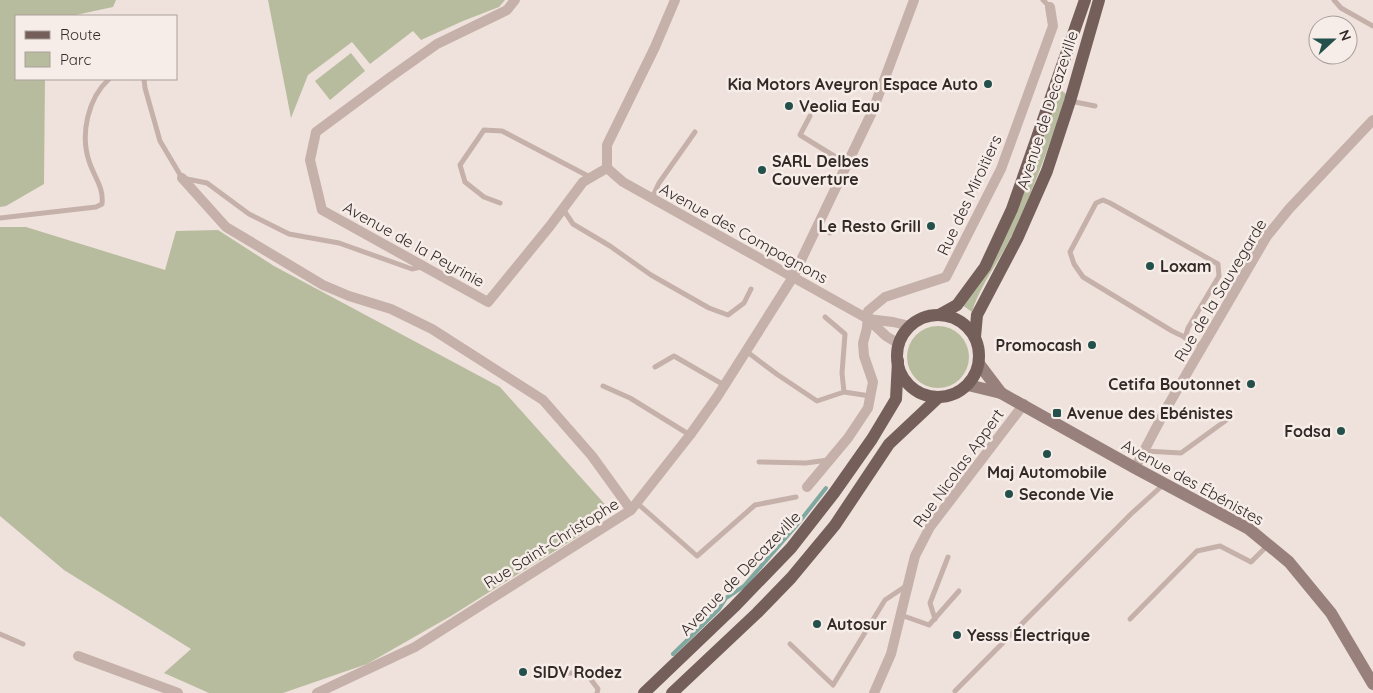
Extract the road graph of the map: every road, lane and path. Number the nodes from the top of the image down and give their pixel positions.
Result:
1 (515, 0) edge
2 (914, 0) edge
3 (1085, 0) edge
4 (1100, 0) edge
5 (1334, 0) edge
6 (674, 1) edge
7 (1048, 2) edge
8 (1373, 26) edge
9 (108, 80) edge
10 (144, 80) edge
11 (1070, 101) junction
12 (1095, 106) dead end
13 (810, 116) dead end
14 (1373, 120) edge
15 (695, 132) dead end
16 (847, 164) junction
17 (607, 168) junction
18 (182, 178) junction
19 (590, 178) junction
20 (651, 198) junction
21 (500, 203) dead end
22 (563, 209) junction
23 (0, 218) edge
24 (817, 226) junction
25 (830, 233) dead end
26 (425, 267) junction
27 (793, 277) junction
28 (751, 289) dead end
29 (939, 315) junction
30 (825, 317) dead end
31 (868, 320) junction
32 (910, 326) junction
33 (975, 337) junction
34 (1186, 338) junction
35 (899, 344) junction
36 (1202, 346) junction
37 (746, 351) junction
38 (898, 361) junction
39 (979, 364) junction
40 (654, 367) dead end
41 (724, 385) junction
42 (968, 385) junction
43 (603, 386) dead end
44 (844, 392) junction
45 (1001, 392) junction
46 (870, 396) junction
47 (939, 397) junction
48 (1024, 404) junction
49 (1232, 416) dead end
50 (690, 435) junction
51 (1144, 451) junction
52 (830, 460) junction
53 (759, 462) dead end
54 (1135, 468) junction
55 (1164, 484) junction
56 (807, 487) dead end
57 (796, 496) dead end
58 (634, 506) junction
59 (1268, 545) junction
60 (948, 557) dead end
61 (908, 584) junction
62 (959, 591) dead end
63 (901, 615) junction
64 (935, 618) junction
65 (1130, 619) dead end
66 (0, 634) edge
67 (24, 644) dead end
68 (790, 644) dead end
69 (78, 656) dead end
70 (549, 673) dead end
71 (1373, 684) edge
72 (328, 691) edge
73 (954, 691) dead end
74 (178, 693) edge
75 (317, 693) edge
76 (597, 693) edge
77 (644, 693) edge
78 (672, 693) edge
79 (874, 693) edge

1 - 26 street, Avenue de la Peyrinie
2 - 16 street, Rue Saint-Christophe
3 - 29 main road, Avenue de Decazeville
4 - 11 main road, Avenue de Decazeville
5 - 8 lane
6 - 17 street
7 - 31 street, Rue des Miroitiers
9 - 23 lane
10 - 18 lane
11 - 12 lane
11 - 33 main road, Avenue de Decazeville
13 - 16 lane
14 - 36 street, Rue de la Sauvegarde
15 - 20 lane
16 - 24 street, Rue Saint-Christophe
17 - 19 street, Avenue de la Peyrinie
17 - 20 street, Avenue des Compagnons
18 - 26 lane
18 - 58 street
19 - 21 lane
19 - 22 street, Avenue de la Peyrinie
20 - 27 street, Avenue des Compagnons
22 - 26 street, Avenue de la Peyrinie
22 - 28 lane
24 - 25 lane
24 - 27 street, Rue Saint-Christophe
27 - 31 street, Avenue des Compagnons
27 - 37 street, Rue Saint-Christophe
29 - 32 main road
29 - 33 main road
30 - 44 lane
31 - 32 street, Avenue des Compagnons
31 - 35 street, Avenue des Compagnons
31 - 46 street
32 - 35 main road
33 - 39 main road
34 - 34 lane
34 - 36 lane
35 - 38 main road
36 - 51 street, Rue de la Sauvegarde
37 - 41 street, Rue Saint-Christophe
37 - 44 lane
38 - 47 main road
38 - 77 main road, Avenue de Decazeville
39 - 42 main road
39 - 45 street, Avenue des Ébénistes
40 - 41 lane
41 - 50 street, Rue Saint-Christophe
42 - 45 street, Avenue des Ébénistes
42 - 47 main road
43 - 50 lane
44 - 46 lane
45 - 48 street, Avenue des Ébénistes
46 - 52 street
47 - 78 main road
48 - 54 street, Avenue des Ébénistes
48 - 61 street, Rue Nicolas Appert
49 - 51 lane
50 - 58 street, Rue Saint-Christophe
51 - 54 street, Rue de la Sauvegarde
52 - 53 lane
52 - 56 street
54 - 55 street, Avenue des Ébénistes
55 - 59 street, Avenue des Ébénistes
55 - 73 lane
57 - 58 lane
58 - 72 street, Rue Saint-Christophe
59 - 65 lane
59 - 71 street, Avenue des Ébénistes
60 - 64 lane
61 - 63 street, Rue Nicolas Appert
61 - 68 lane
62 - 64 lane
63 - 64 lane
63 - 79 street, Rue Nicolas Appert
66 - 67 lane
69 - 74 street
70 - 76 lane
72 - 75 street, Rue Saint-Christophe

